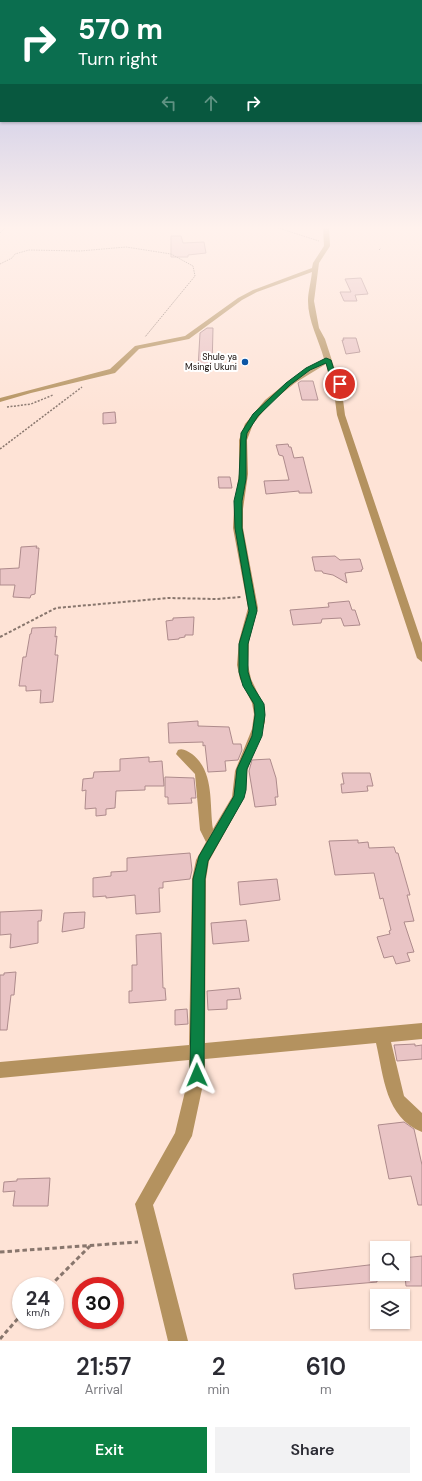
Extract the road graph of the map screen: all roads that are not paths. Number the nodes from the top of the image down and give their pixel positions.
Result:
1 (259, 290) edge
2 (312, 290) edge
3 (328, 360) junction
4 (0, 400) edge
5 (422, 658) edge
6 (182, 754) dead end
7 (213, 841) junction
8 (422, 1031) edge
9 (382, 1036) junction
10 (197, 1052) junction
11 (0, 1070) edge
12 (422, 1124) edge
13 (178, 1341) edge

1 - 4 street
2 - 3 street
3 - 5 street
3 - 7 street
6 - 7 street
7 - 10 street
8 - 9 street
9 - 10 street
9 - 12 street
10 - 11 street
10 - 13 street

